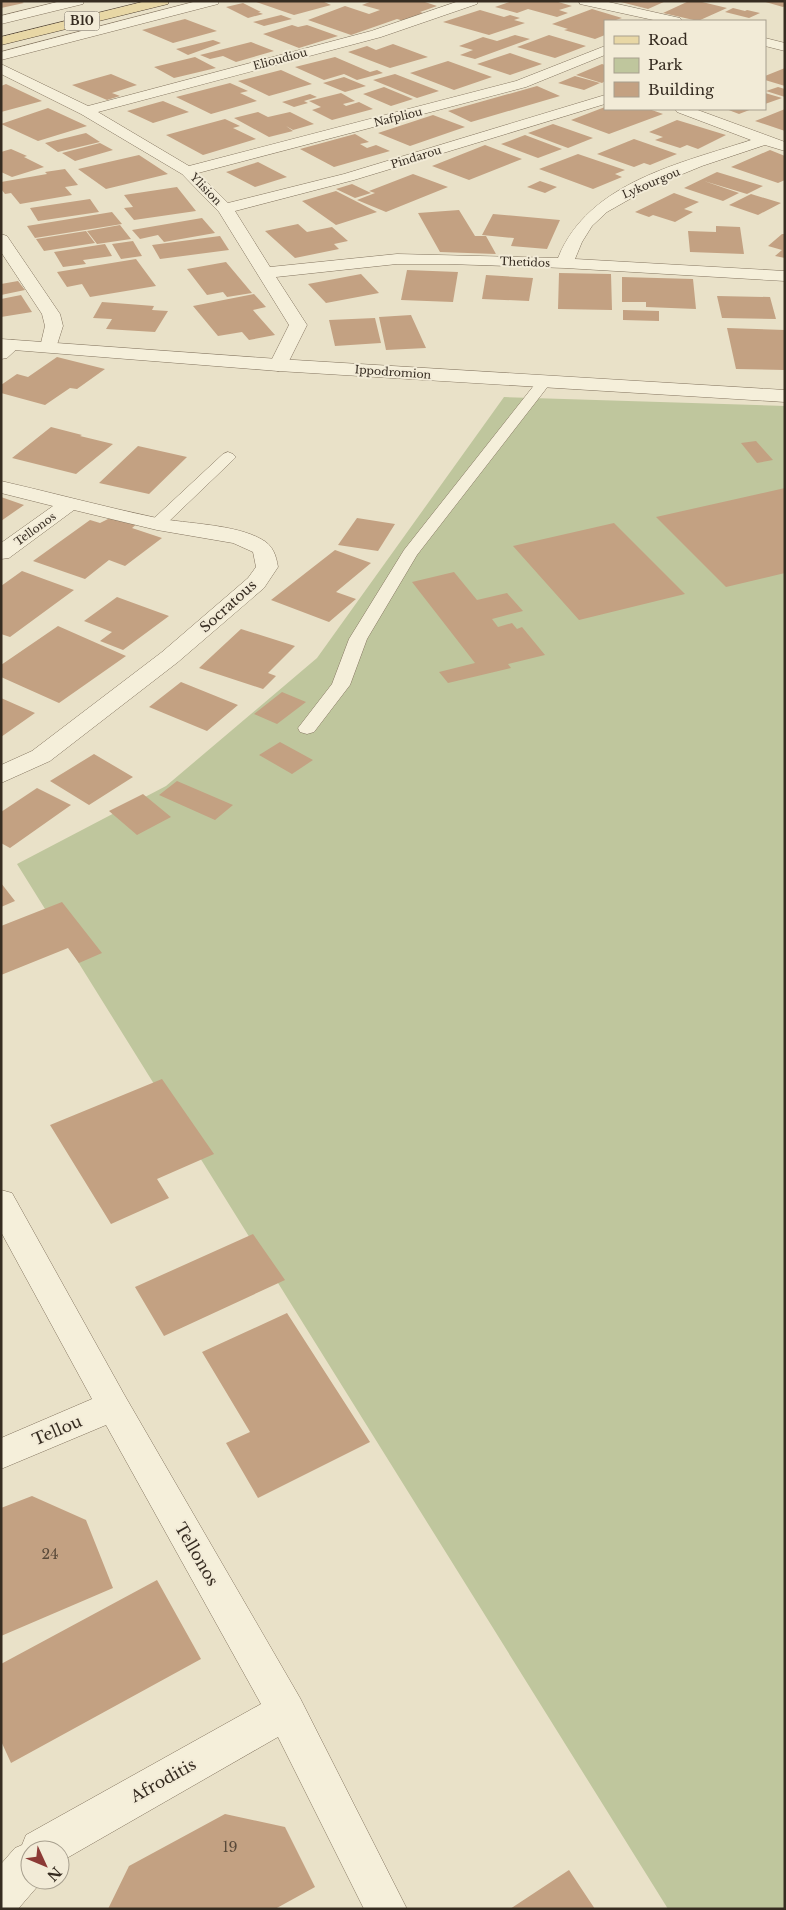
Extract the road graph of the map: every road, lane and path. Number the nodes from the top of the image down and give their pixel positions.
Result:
1 (78, 1) edge
2 (163, 1) edge
3 (213, 1) edge
4 (472, 1) edge
5 (585, 1) edge
6 (44, 5) edge
7 (1, 20) edge
8 (668, 20) edge
9 (1, 41) edge
10 (766, 42) edge
11 (785, 47) edge
12 (604, 50) edge
13 (1, 56) edge
14 (1, 68) edge
15 (604, 99) edge
16 (86, 110) junction
17 (685, 110) edge
18 (767, 140) junction
19 (785, 147) edge
20 (188, 170) junction
21 (225, 209) junction
22 (1, 239) edge
23 (564, 263) junction
24 (265, 274) junction
25 (785, 276) edge
26 (5, 347) edge
27 (49, 347) junction
28 (278, 365) junction
29 (544, 382) junction
30 (785, 396) edge
31 (228, 457) dead end
32 (1, 488) edge
33 (69, 504) junction
34 (157, 524) junction
35 (1, 553) edge
36 (308, 728) dead end
37 (1, 775) edge
38 (1, 1202) edge
39 (113, 1406) junction
40 (1, 1454) edge
41 (286, 1711) junction
42 (59, 1840) edge
43 (20, 1874) edge
44 (1, 1896) edge
45 (386, 1909) edge

1 - 6 street
2 - 9 main road, B10
3 - 13 street
4 - 16 street, Elioudiou
5 - 8 street
6 - 7 street
10 - 11 street
12 - 20 street, Nafpliou
14 - 16 street, Ylision
15 - 21 street, Pindarou
16 - 20 street, Ylision
17 - 18 street
18 - 19 street
18 - 23 street, Lykourgou
20 - 21 street, Ylision
21 - 24 street, Ylision
22 - 27 street
23 - 24 street, Thetidos
23 - 25 street, Thetidos
24 - 28 street, Ylision
26 - 27 street, Ippodromion
27 - 28 street, Ippodromion
28 - 29 street, Ippodromion
29 - 30 street, Ippodromion
29 - 36 lane
31 - 34 lane
32 - 33 street, Socratous
33 - 34 street, Socratous
33 - 35 street, Tellonos
34 - 37 street, Socratous
38 - 39 street, Tellonos
39 - 40 street, Tellou
39 - 41 street, Tellonos
41 - 42 street, Afroditis
41 - 45 street, Tellonos
43 - 44 street

